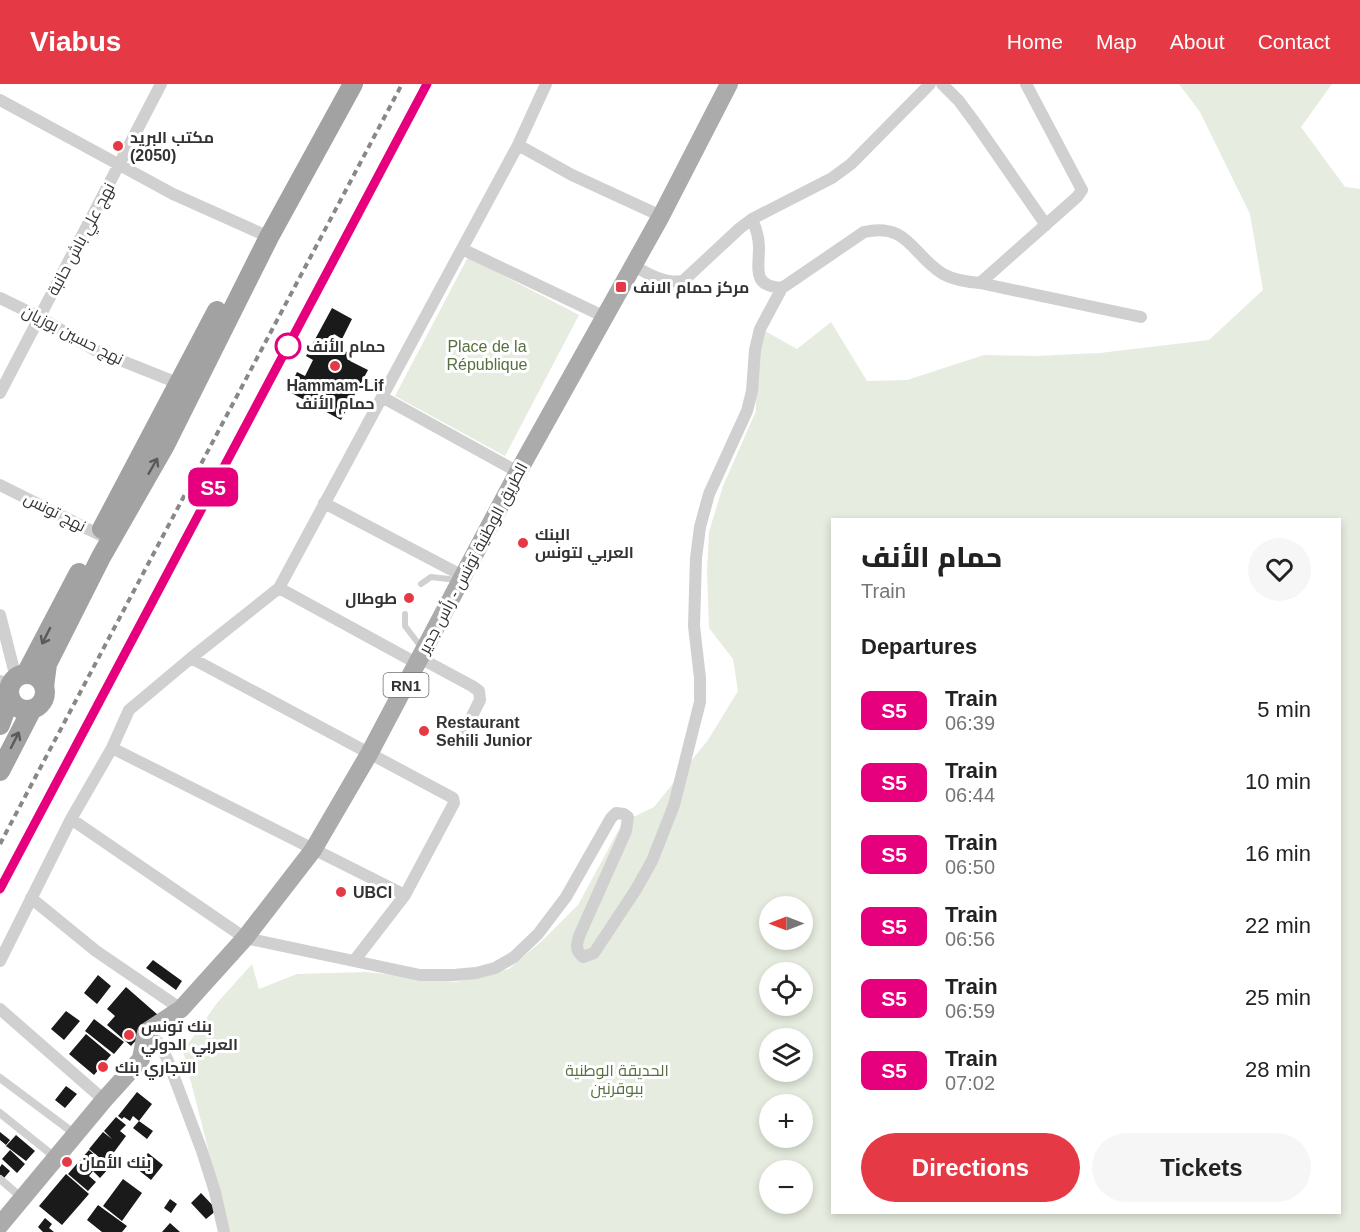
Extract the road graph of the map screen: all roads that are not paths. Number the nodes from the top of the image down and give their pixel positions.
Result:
1 (161, 84) edge
2 (340, 84) edge
3 (353, 84) edge
4 (546, 84) edge
5 (729, 84) edge
6 (930, 84) edge
7 (942, 84) edge
8 (1026, 84) edge
9 (0, 100) edge
10 (518, 145) junction
11 (120, 164) junction
12 (661, 216) junction
13 (752, 219) junction
14 (1046, 225) junction
15 (263, 234) junction
16 (462, 249) junction
17 (633, 265) junction
18 (980, 283) junction
19 (782, 288) junction
20 (0, 297) edge
21 (39, 317) junction
22 (605, 317) junction
23 (1141, 317) dead end
24 (180, 384) junction
25 (0, 393) edge
26 (382, 397) junction
27 (518, 472) junction
28 (0, 485) edge
29 (324, 504) junction
30 (105, 537) junction
31 (462, 578) junction
32 (421, 584) dead end
33 (279, 588) junction
34 (405, 614) dead end
35 (0, 615) edge
36 (421, 657) junction
37 (190, 658) junction
38 (12, 684) edge
39 (44, 687) junction
40 (33, 709) junction
41 (0, 725) edge
42 (460, 738) dead end
43 (111, 748) junction
44 (369, 754) junction
45 (0, 771) edge
46 (71, 819) junction
47 (313, 850) junction
48 (405, 895) junction
49 (31, 898) junction
50 (245, 938) junction
51 (0, 961) edge
52 (354, 961) junction
53 (0, 1009) edge
54 (181, 1009) junction
55 (146, 1032) junction
56 (0, 1078) edge
57 (104, 1100) junction
58 (0, 1113) edge
59 (75, 1134) junction
60 (56, 1158) junction
61 (0, 1179) edge
62 (22, 1198) junction
63 (2, 1219) edge
64 (224, 1232) edge

1 - 11 street, نهج علي باش حانبة
2 - 15 highway
3 - 15 highway
4 - 10 street
5 - 12 main road, الطريق الوطنية تونس - رأس جدير / RN1
6 - 13 street
7 - 14 street
8 - 14 street
9 - 11 street
10 - 12 street
10 - 16 street
11 - 15 street
11 - 21 street, نهج علي باش حانبة
12 - 17 main road, الطريق الوطنية تونس - رأس جدير / RN1
13 - 17 street
13 - 19 street
14 - 18 street
15 - 24 highway
30 -> 15 highway
16 - 22 street
16 - 26 street
17 - 22 main road, الطريق الوطنية تونس - رأس جدير / RN1
18 - 19 street
18 - 23 street
19 - 52 street
20 - 21 street, نهج حسين بوزيان
21 - 24 street, نهج حسين بوزيان
21 - 25 street, نهج علي باش حانبة
22 - 27 main road, الطريق الوطنية تونس - رأس جدير / RN1
24 - 30 highway
26 - 27 street
26 - 29 street
27 - 31 main road, الطريق الوطنية تونس - رأس جدير / RN1
28 - 30 street, نهج تونس
29 - 31 street
29 - 33 street
30 -> 38 highway
30 - 39 highway
31 - 32 lane
31 - 36 main road, الطريق الوطنية تونس - رأس جدير / RN1
33 - 36 street
33 - 37 street
34 - 36 lane
35 - 38 street
36 - 42 street
36 - 44 main road, الطريق الوطنية تونس - رأس جدير / RN1
37 - 43 street
37 - 44 street
38 - 39 highway
38 - 40 highway
38 - 41 highway
39 - 40 highway
45 -> 40 highway
43 - 46 street
43 - 47 street
44 - 47 main road, الطريق الوطنية تونس - رأس جدير / RN1
44 - 48 street
46 - 49 street
46 - 50 street
47 - 48 street
47 - 50 main road, الطريق الوطنية تونس - رأس جدير / RN1
48 - 52 street
49 - 51 street
49 - 54 street
50 - 52 street
50 - 54 main road, الطريق الوطنية تونس - رأس جدير / RN1
53 - 57 street
54 - 55 main road, الطريق الوطنية تونس - رأس جدير / RN1
55 - 57 main road
55 - 64 street
56 - 59 street
57 - 59 main road
58 - 60 street
59 - 60 main road
60 - 62 main road
61 - 62 street
62 - 63 main road

